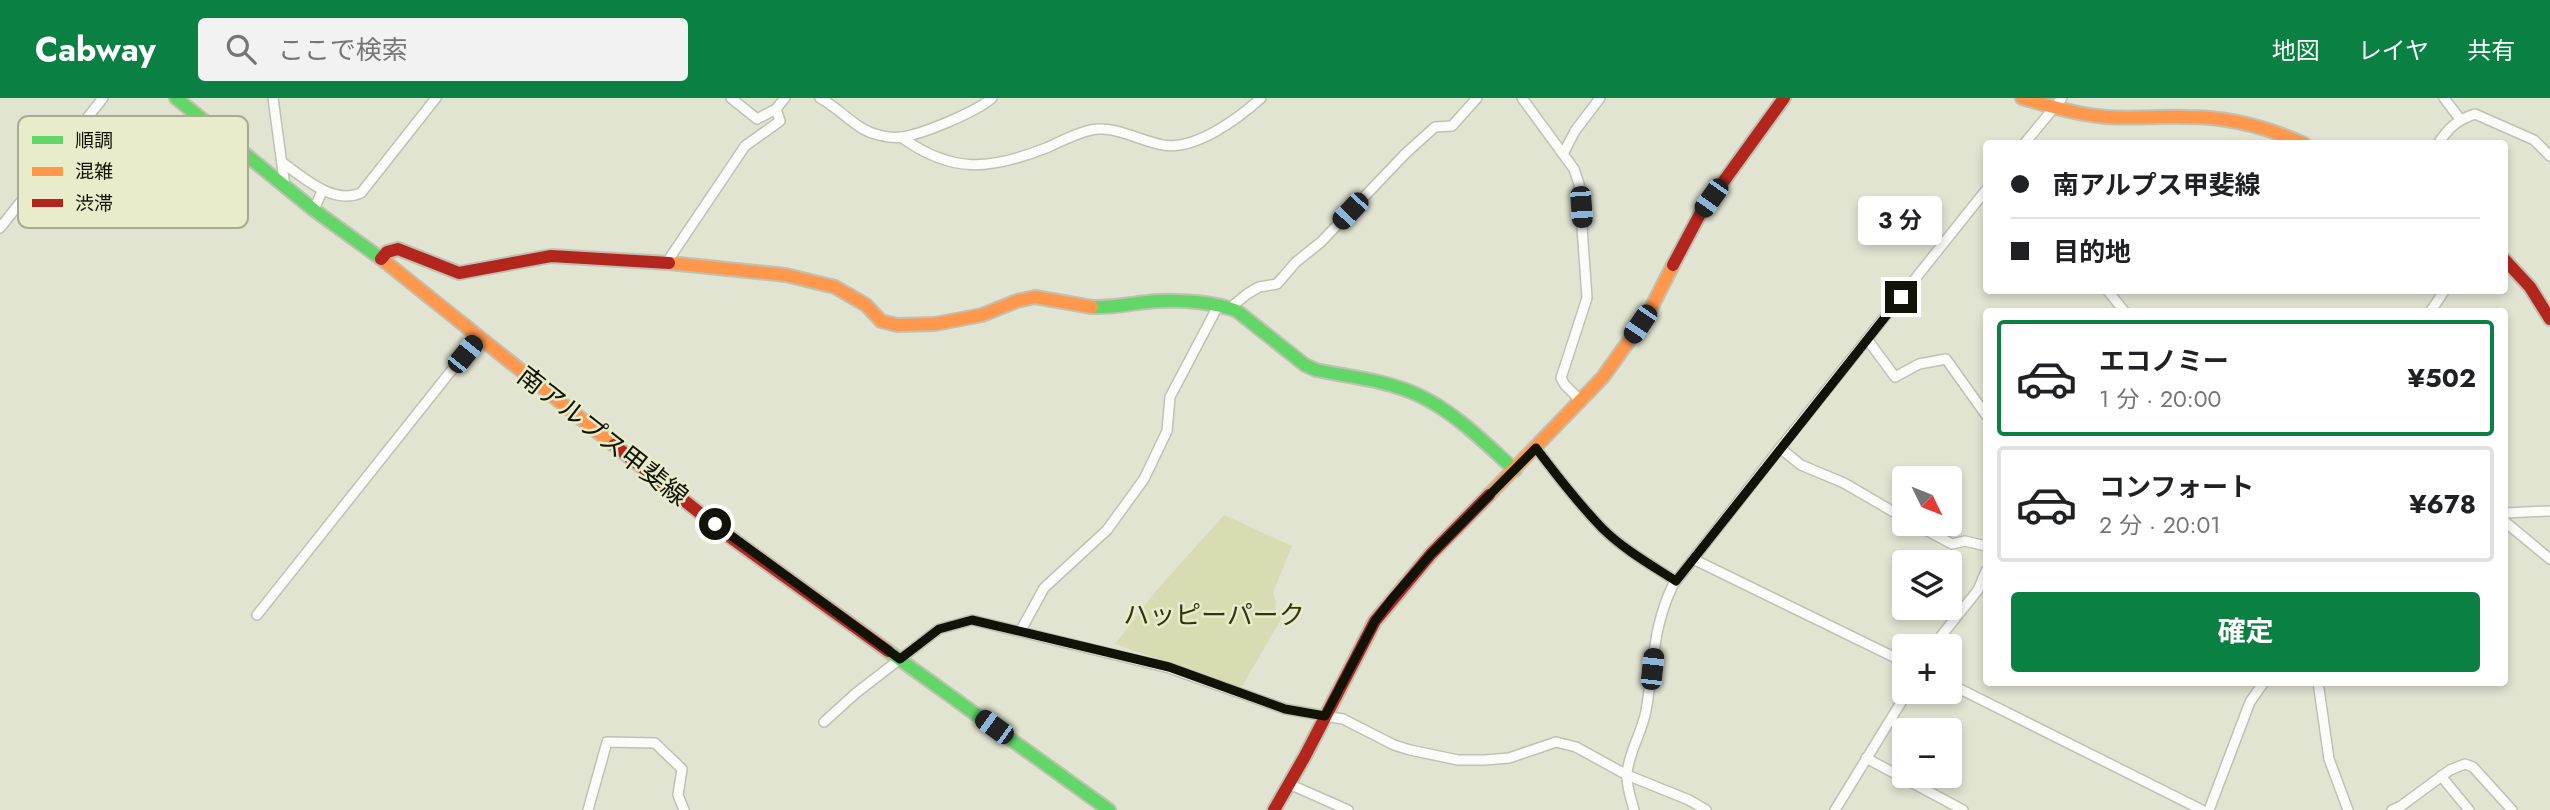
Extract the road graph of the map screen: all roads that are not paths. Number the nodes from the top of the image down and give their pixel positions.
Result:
1 (103, 98) edge
2 (176, 98) edge
3 (273, 98) edge
4 (436, 98) edge
5 (731, 98) edge
6 (785, 98) edge
7 (820, 98) edge
8 (992, 98) edge
9 (1261, 98) edge
10 (1478, 98) edge
11 (1522, 98) edge
12 (1600, 98) edge
13 (1784, 98) edge
14 (2022, 98) edge
15 (2444, 98) edge
16 (2058, 102) edge
17 (776, 109) junction
18 (89, 116) edge
19 (198, 116) edge
20 (2460, 119) junction
21 (901, 137) junction
22 (2027, 140) edge
23 (2294, 140) edge
24 (2440, 140) edge
25 (1563, 154) junction
26 (2550, 156) edge
27 (248, 157) edge
28 (283, 163) junction
29 (285, 187) junction
30 (322, 191) junction
31 (1983, 194) edge
32 (18, 205) edge
33 (314, 210) junction
34 (0, 228) edge
35 (380, 259) junction
36 (667, 262) junction
37 (2508, 263) edge
38 (2110, 294) edge
39 (1224, 307) junction
40 (2122, 308) edge
41 (2550, 319) edge
42 (478, 337) junction
43 (1867, 339) junction
44 (1581, 401) junction
45 (1983, 411) edge
46 (1536, 448) junction
47 (1780, 448) junction
48 (1515, 470) junction
49 (1892, 511) edge
50 (2550, 511) edge
51 (2508, 513) edge
52 (2508, 524) edge
53 (1937, 536) edge
54 (1983, 545) edge
55 (1693, 559) junction
56 (2550, 559) edge
57 (1983, 578) edge
58 (1676, 581) junction
59 (257, 615) dead end
60 (1021, 630) junction
61 (1943, 634) edge
62 (1892, 656) edge
63 (900, 659) junction
64 (2261, 686) edge
65 (2319, 686) edge
66 (1962, 690) edge
67 (1900, 704) edge
68 (1325, 716) junction
69 (824, 722) dead end
70 (1866, 758) junction
71 (1627, 775) junction
72 (2441, 776) junction
73 (1289, 784) junction
74 (2508, 809) edge
75 (588, 810) edge
76 (684, 810) edge
77 (1109, 810) edge
78 (1274, 810) edge
79 (1348, 810) edge
80 (1634, 810) edge
81 (1706, 810) edge
82 (1835, 810) edge
83 (1963, 810) edge
84 (2203, 810) edge
85 (2209, 810) edge
86 (2348, 810) edge
87 (2392, 810) edge
88 (2469, 810) edge

1 - 18 street
2 - 19 street, 南アルプス甲斐線
3 - 28 street
4 - 30 street
5 - 17 street
6 - 17 street
7 - 21 street
8 - 21 street
9 - 21 street
10 - 39 street
11 - 25 street
12 - 25 street
13 - 44 street
14 - 16 street
15 - 20 street
16 - 22 street
16 - 23 street
17 - 36 street
20 - 24 street
20 - 26 street
25 - 44 street
27 - 29 street, 南アルプス甲斐線
28 - 29 street
28 - 30 street
29 - 33 street, 南アルプス甲斐線
30 - 33 street
31 - 43 street
32 - 34 street
33 - 35 street, 南アルプス甲斐線
35 - 36 street
35 - 42 street, 南アルプス甲斐線
36 - 39 street
37 - 41 street
38 - 40 street
39 - 48 street
39 - 60 street
42 - 59 street
42 - 63 street, 南アルプス甲斐線
43 - 45 street
43 - 47 street
44 - 46 street
46 - 48 street
46 - 58 street
47 - 49 street
47 - 55 street
48 - 68 street
50 - 51 street
52 - 56 street
53 - 54 street
55 - 58 street
55 - 62 street
57 - 61 street
58 - 71 street
60 - 63 street
60 - 68 street
63 - 69 street
63 - 77 street, 南アルプス甲斐線
64 - 85 street
65 - 86 street
66 - 84 street
67 - 70 street
68 - 71 street
68 - 73 street
70 - 82 street
70 - 83 street
71 - 80 street
71 - 81 street
72 - 74 street
72 - 87 street
72 - 88 street
73 - 78 street
73 - 79 street
75 - 76 street

